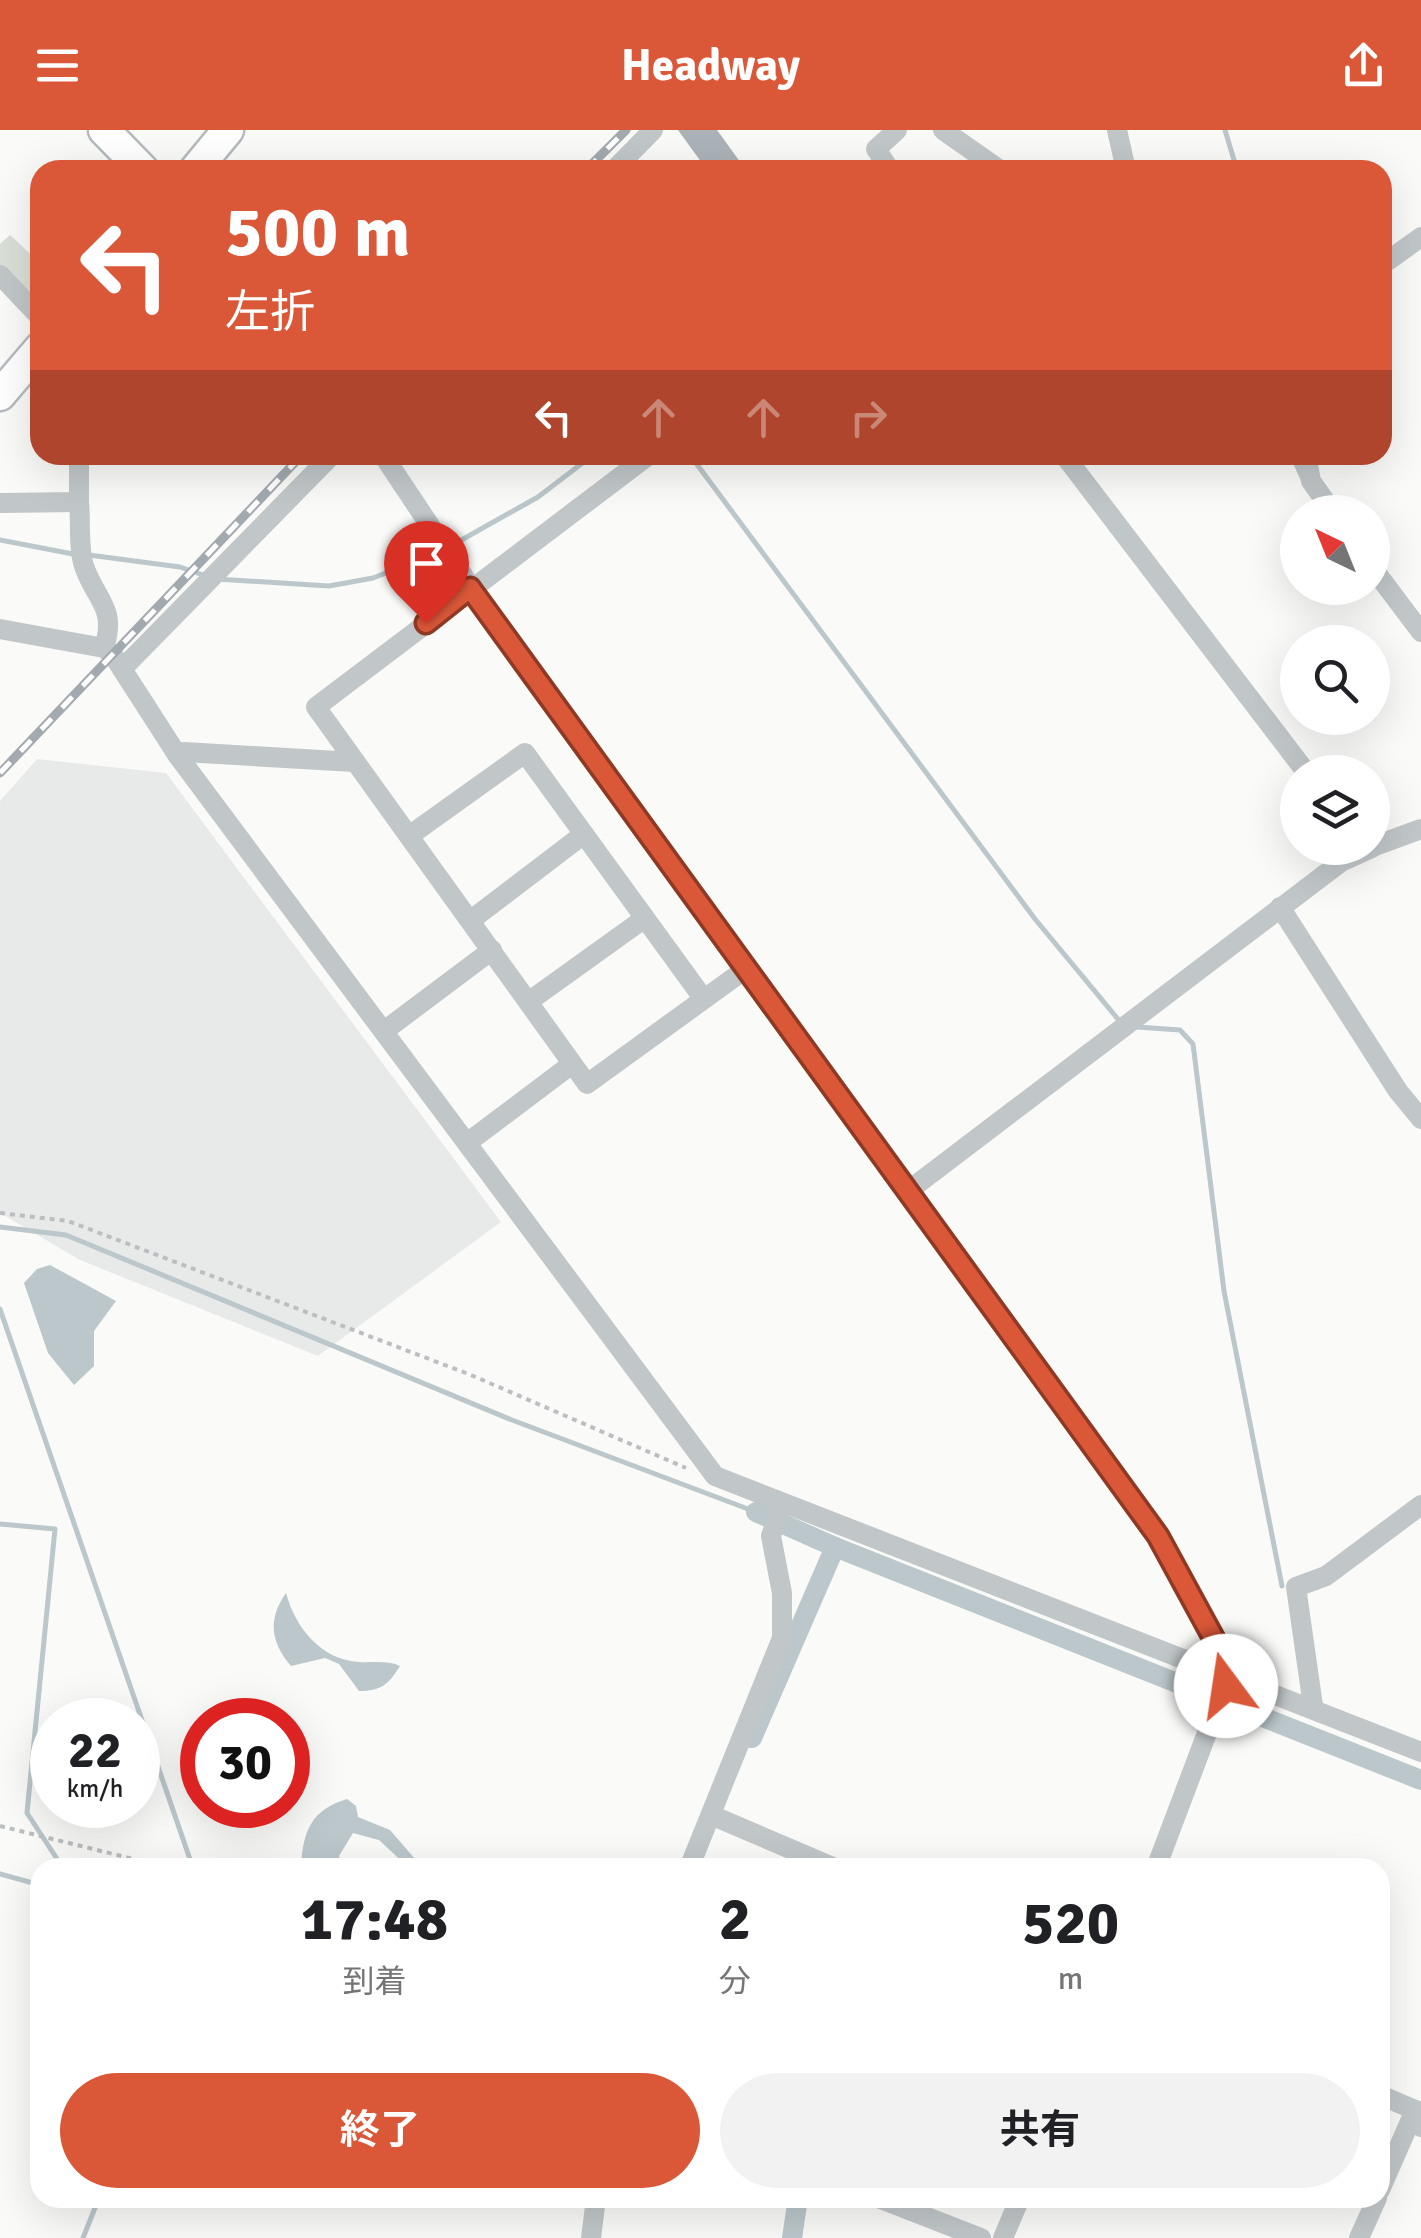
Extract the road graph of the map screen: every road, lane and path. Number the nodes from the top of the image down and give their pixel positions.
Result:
1 (104, 130) edge
2 (228, 130) edge
3 (653, 130) edge
4 (863, 130) edge
5 (898, 130) edge
6 (944, 130) edge
7 (1117, 130) edge
8 (876, 149) junction
9 (133, 160) edge
10 (204, 160) edge
11 (624, 160) edge
12 (883, 160) edge
13 (986, 160) edge
14 (1124, 160) edge
15 (1421, 237) edge
16 (1392, 259) edge
17 (0, 275) edge
18 (30, 306) edge
19 (30, 360) edge
20 (0, 395) edge
21 (79, 465) edge
22 (322, 465) edge
23 (390, 465) edge
24 (635, 465) edge
25 (1072, 465) edge
26 (1308, 465) edge
27 (1321, 495) edge
28 (0, 502) edge
29 (79, 502) junction
30 (470, 588) junction
31 (1390, 591) edge
32 (0, 629) edge
33 (1421, 632) edge
34 (104, 648) junction
35 (124, 666) junction
36 (1293, 755) edge
37 (178, 756) junction
38 (354, 762) junction
39 (1421, 829) edge
40 (584, 834) junction
41 (409, 836) junction
42 (1390, 840) edge
43 (1337, 865) edge
44 (1280, 908) junction
45 (645, 918) junction
46 (471, 920) junction
47 (492, 950) junction
48 (747, 968) junction
49 (702, 998) junction
50 (528, 1002) junction
51 (384, 1030) junction
52 (572, 1064) junction
53 (1421, 1119) edge
54 (467, 1143) junction
55 (908, 1191) junction
56 (0, 1213) edge
57 (714, 1476) junction
58 (782, 1503) junction
59 (1421, 1505) edge
60 (1228, 1680) junction
61 (1313, 1706) junction
62 (1421, 1752) edge
63 (711, 1815) junction
64 (0, 1826) edge
65 (130, 1858) edge
66 (692, 1858) edge
67 (812, 1858) edge
68 (1160, 1858) edge
69 (1390, 2101) edge
70 (1418, 2119) edge
71 (1390, 2171) edge
72 (595, 2208) edge
73 (904, 2208) edge
74 (1016, 2208) edge
75 (1372, 2208) edge
76 (591, 2238) edge
77 (982, 2238) edge
78 (1003, 2238) edge
79 (1359, 2238) edge

1 - 9 main road
2 - 10 main road
3 - 11 street
4 - 8 street
5 - 8 street
6 - 13 street
7 - 14 street
8 - 12 street
15 - 16 street
17 - 18 street
19 - 20 main road
21 - 29 street
22 - 35 street
23 - 30 street
24 - 30 street
25 - 36 street
26 - 27 street
28 - 29 street
29 - 34 street
30 - 38 street
30 - 48 street
31 - 33 street
32 - 34 street
34 - 35 street
35 - 37 street
37 - 38 street
37 - 51 street
38 - 41 street
39 - 42 street
40 - 41 street
40 - 45 street
40 - 46 street
41 - 46 street
43 - 44 street
44 - 53 street
44 - 55 street
45 - 49 street
45 - 50 street
46 - 47 street
47 - 50 street
47 - 51 street
48 - 49 street
48 - 55 street
49 - 52 street
50 - 52 street
51 - 54 street
52 - 54 street
54 - 57 street
55 - 60 street
56 - 57 path
57 - 58 street
58 - 60 street
58 - 63 street
59 - 61 street
60 - 61 street
60 - 68 street
61 - 62 street
63 - 66 street
63 - 67 street
64 - 65 path
69 - 70 street
70 - 71 street
72 - 76 street
73 - 77 street
74 - 78 street
75 - 79 street

